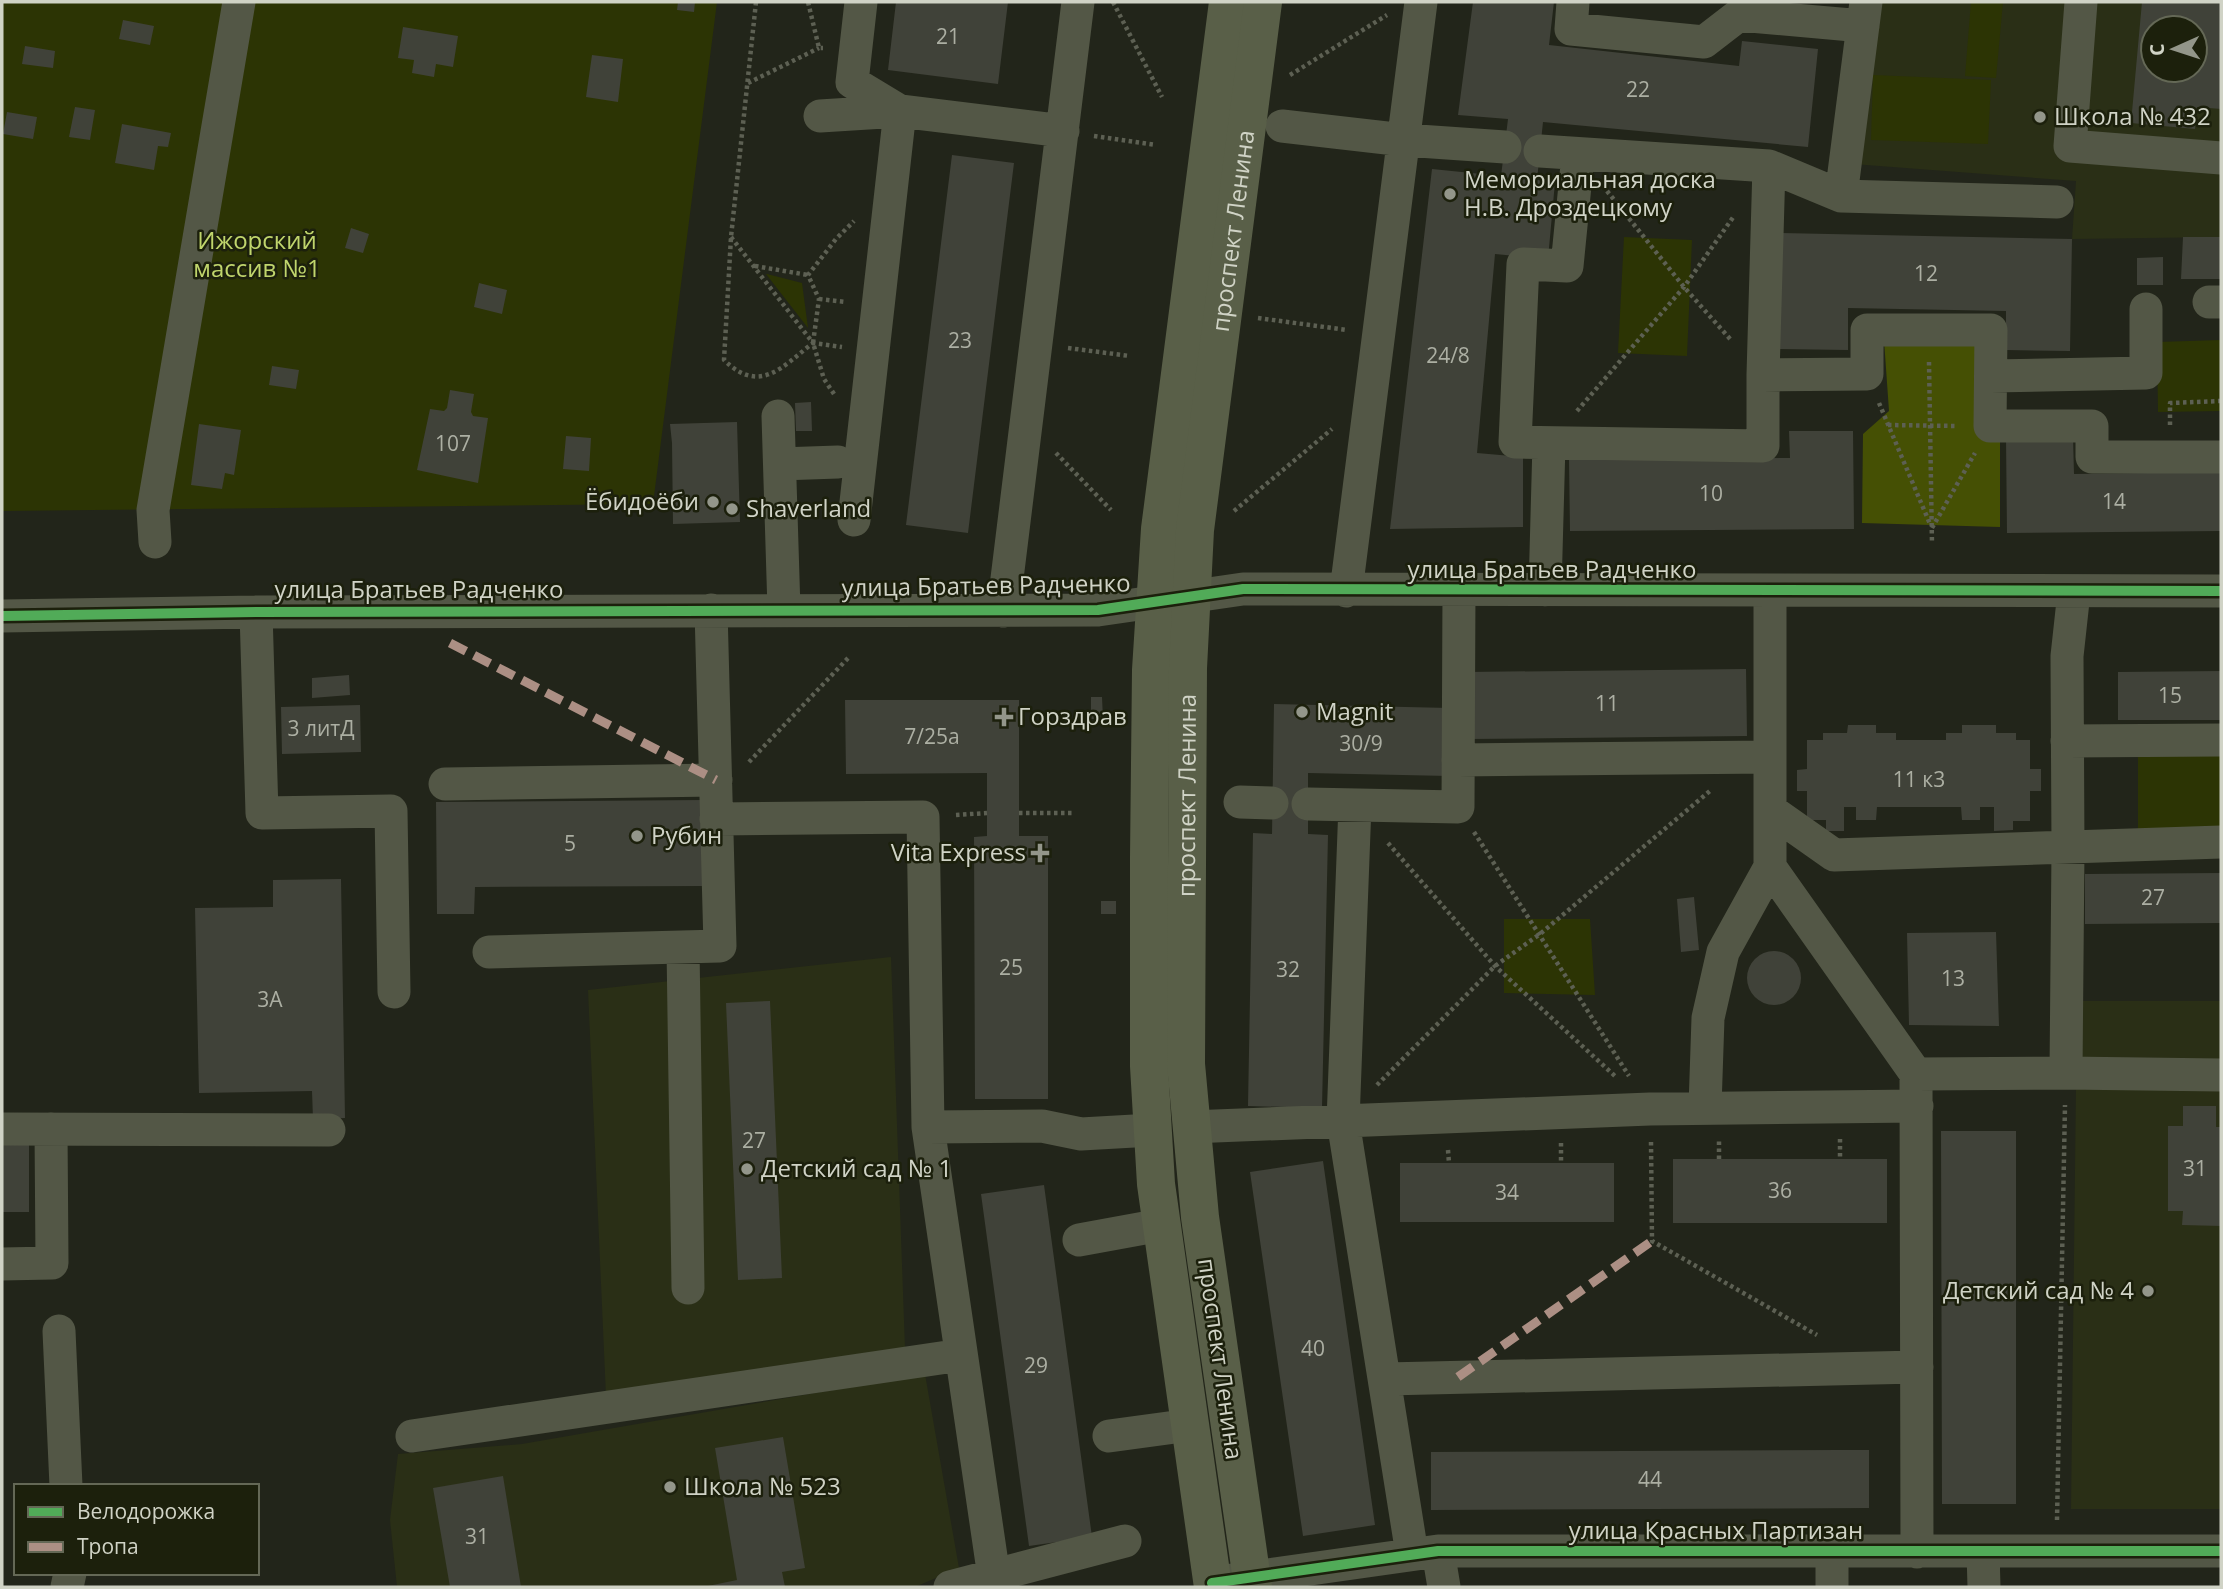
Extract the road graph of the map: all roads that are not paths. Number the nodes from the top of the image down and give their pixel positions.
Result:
1 (239, 2) edge
2 (861, 2) edge
3 (1078, 2) edge
4 (1228, 2) edge
5 (1263, 2) edge
6 (1573, 2) edge
7 (2081, 2) edge
8 (1409, 5) edge
9 (1865, 14) edge
10 (900, 111) junction
11 (820, 116) dead end
12 (1282, 126) dead end
13 (1063, 131) junction
14 (1404, 140) junction
15 (1505, 147) dead end
16 (1540, 151) dead end
17 (1578, 155) junction
18 (2221, 159) edge
19 (1769, 166) junction
20 (1841, 196) junction
21 (2057, 202) dead end
22 (2146, 309) dead end
23 (1763, 375) junction
24 (1991, 376) junction
25 (778, 416) dead end
26 (1549, 443) junction
27 (2221, 457) edge
28 (838, 462) dead end
29 (780, 464) junction
30 (854, 520) dead end
31 (155, 542) dead end
32 (1459, 590) junction
33 (1545, 590) junction
34 (1346, 591) junction
35 (1770, 591) junction
36 (2221, 591) edge
37 (2074, 592) junction
38 (1191, 597) junction
39 (1154, 602) junction
40 (711, 610) junction
41 (784, 610) junction
42 (1003, 611) junction
43 (256, 612) junction
44 (2, 616) edge
45 (2221, 740) edge
46 (2067, 741) junction
47 (1760, 757) junction
48 (1458, 760) junction
49 (728, 776) junction
50 (445, 784) dead end
51 (1308, 804) dead end
52 (1355, 805) junction
53 (1770, 810) junction
54 (716, 819) junction
55 (2221, 842) edge
56 (2068, 849) junction
57 (1770, 867) junction
58 (683, 947) junction
59 (489, 952) dead end
60 (394, 992) dead end
61 (2066, 1073) junction
62 (2221, 1075) edge
63 (1917, 1090) junction
64 (1705, 1107) junction
65 (1343, 1121) junction
66 (928, 1127) junction
67 (1190, 1127) junction
68 (2, 1129) edge
69 (51, 1129) junction
70 (329, 1130) dead end
71 (1152, 1130) junction
72 (1161, 1225) junction
73 (1079, 1240) dead end
74 (2, 1264) edge
75 (688, 1288) dead end
76 (59, 1331) dead end
77 (961, 1355) junction
78 (1917, 1367) junction
79 (1385, 1379) junction
80 (1190, 1425) junction
81 (412, 1436) dead end
82 (1109, 1436) dead end
83 (66, 1484) edge
84 (1125, 1541) dead end
85 (2221, 1551) edge
86 (1425, 1552) junction
87 (1832, 1552) junction
88 (1917, 1552) junction
89 (1983, 1552) junction
90 (994, 1577) junction
91 (1253, 1582) edge
92 (1213, 1585) edge
93 (950, 1587) edge
94 (1444, 1587) edge
95 (1832, 1587) edge
96 (1984, 1587) edge

1 - 31 street
2 - 10 street
3 - 13 street
4 - 39 main road, проспект Ленина
5 - 38 main road, проспект Ленина
6 - 9 street
7 - 18 street
8 - 14 street
9 - 20 street
10 - 11 street
10 - 13 street
10 - 30 street
12 - 14 street
13 - 42 street
14 - 15 street
14 - 34 street
16 - 17 street
17 - 19 street
17 - 26 street
19 - 20 street
19 - 23 street
20 - 21 street
22 - 24 street
23 - 24 street
23 - 26 street
24 - 27 street
25 - 29 street
26 - 33 street
28 - 29 street
29 - 41 street
32 - 33 street, улица Братьев Радченко
32 - 34 street, улица Братьев Радченко
32 - 48 street
33 - 35 street, улица Братьев Радченко
34 - 38 street, улица Братьев Радченко
35 - 37 street, улица Братьев Радченко
35 - 47 street
36 - 37 street, улица Братьев Радченко
37 - 46 street
38 - 39 street, улица Братьев Радченко
38 - 67 main road, проспект Ленина
39 - 42 street, улица Братьев Радченко
39 - 71 main road, проспект Ленина
40 - 41 street, улица Братьев Радченко
40 - 43 street, улица Братьев Радченко
40 - 49 street
41 - 42 street, улица Братьев Радченко
43 - 44 street, улица Братьев Радченко
43 - 60 street
45 - 46 street
46 - 56 street
47 - 48 street
47 - 53 street
48 - 52 street
49 - 50 street
49 - 54 street
51 - 52 street
52 - 65 street
53 - 56 street
53 - 57 street
54 - 58 street
54 - 66 street
55 - 56 street
56 - 61 street
57 - 63 street
57 - 64 street
58 - 59 street
58 - 75 street
61 - 62 street
61 - 63 street
63 - 64 street
63 - 78 street
64 - 65 street
65 - 67 street
65 - 79 street
66 - 71 street
66 - 77 street
67 - 91 main road, проспект Ленина
68 - 69 street
69 - 70 street
69 - 74 street
71 - 72 main road, проспект Ленина
72 - 73 street
72 - 80 main road, проспект Ленина
76 - 83 street
77 - 81 street
77 - 90 street
78 - 79 street
78 - 88 street
79 - 86 street
80 - 82 street
80 - 92 main road, проспект Ленина
84 - 90 street
85 - 89 street, улица Красных Партизан
86 - 87 street, улица Красных Партизан
86 - 91 street, улица Красных Партизан
86 - 94 street
87 - 88 street, улица Красных Партизан
87 - 95 street
88 - 89 street, улица Красных Партизан
89 - 96 street
90 - 93 street
91 - 92 street, улица Красных Партизан

